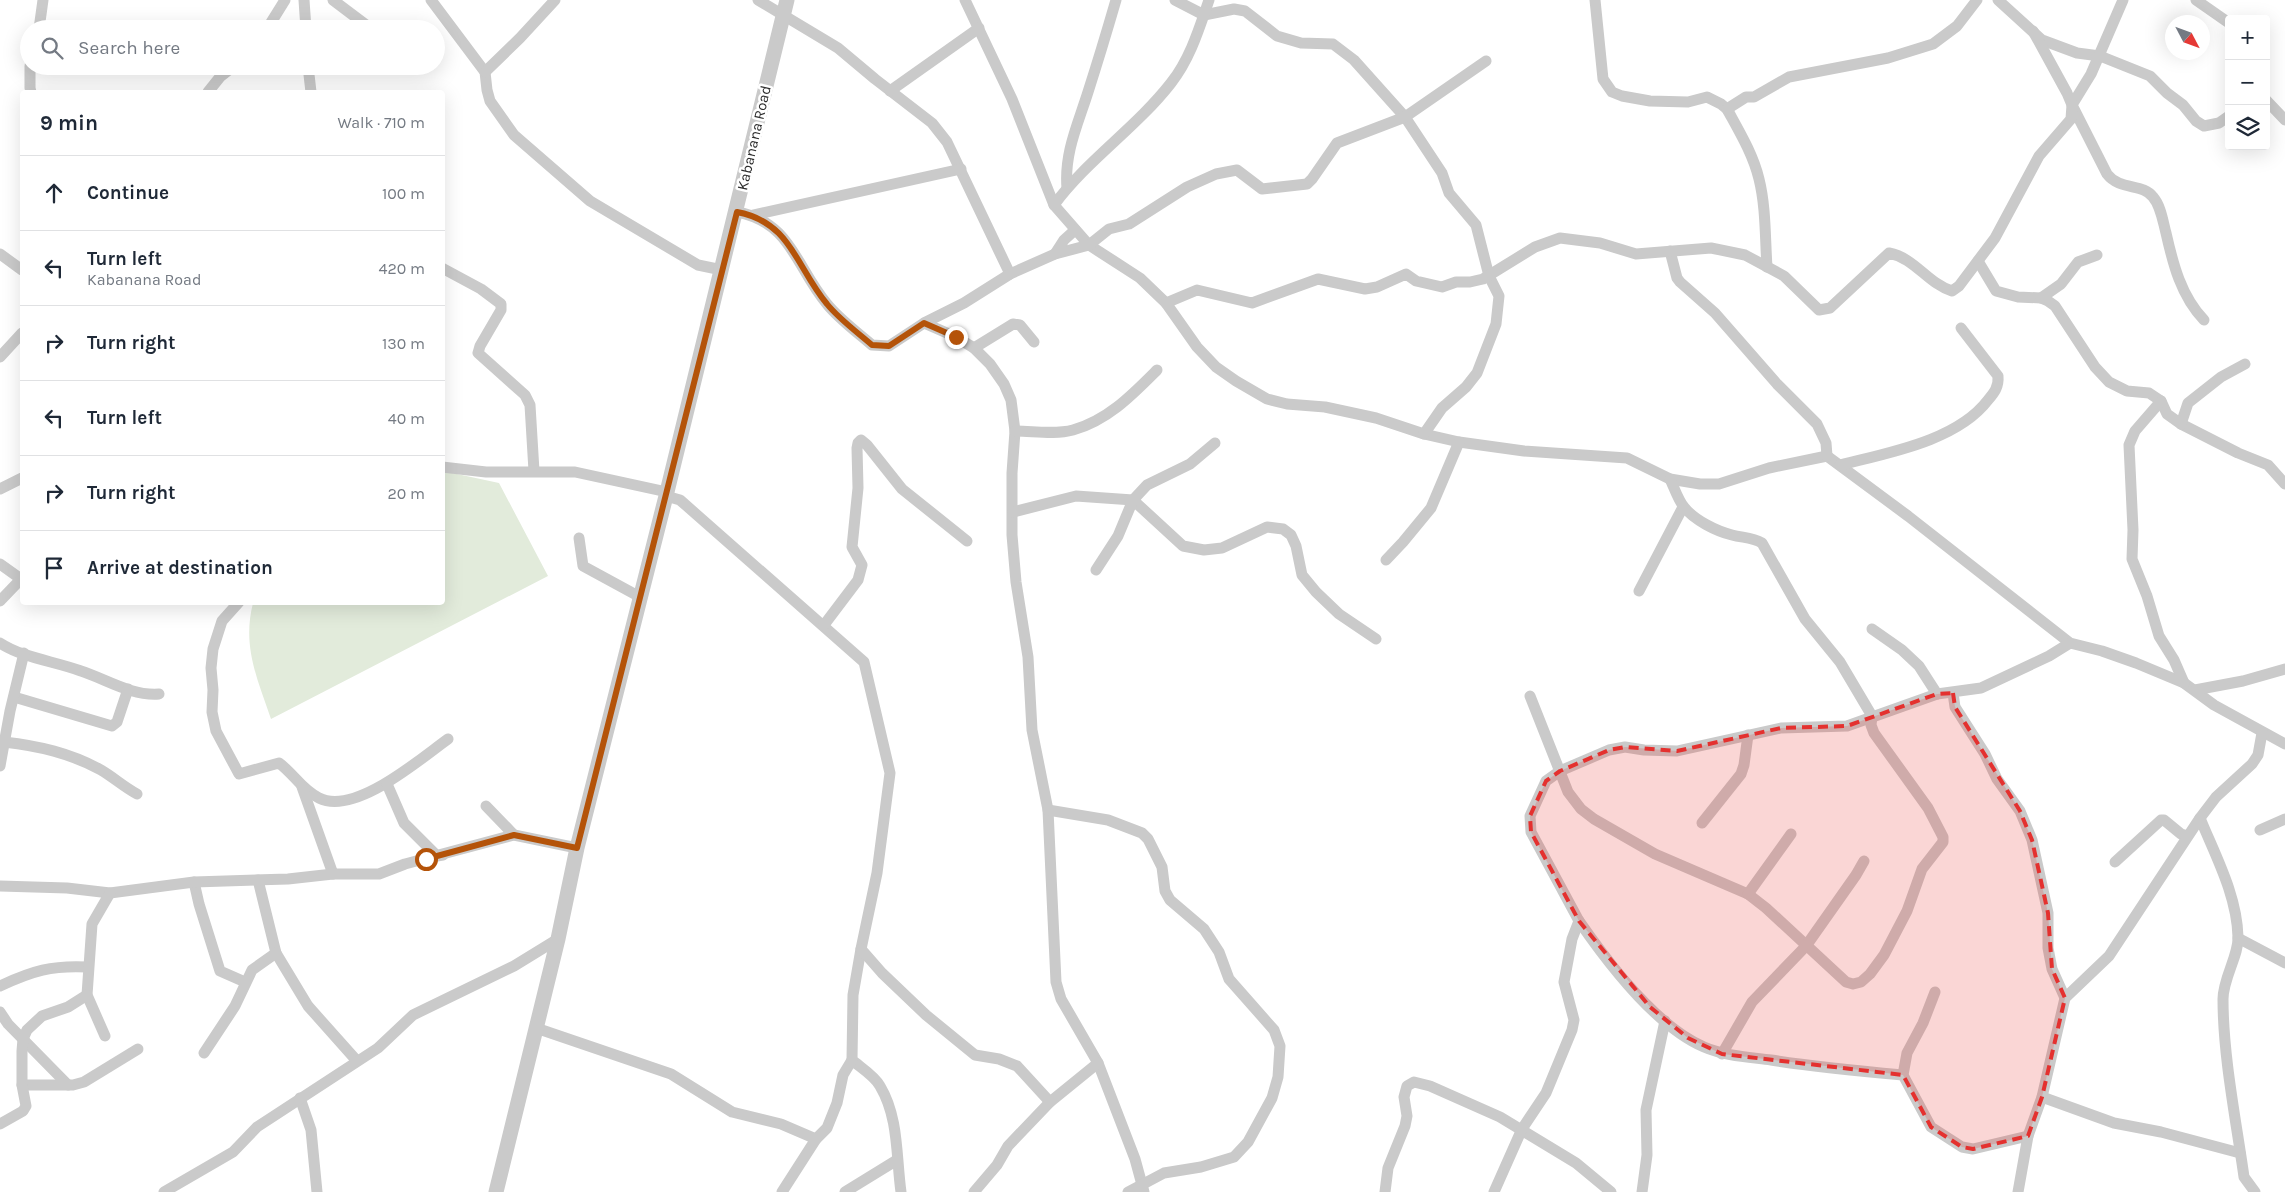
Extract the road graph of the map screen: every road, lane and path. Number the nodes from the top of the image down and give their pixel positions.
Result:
1 (43, 0) edge
2 (286, 0) edge
3 (304, 0) edge
4 (333, 0) edge
5 (431, 0) edge
6 (555, 0) edge
7 (758, 0) edge
8 (787, 0) edge
9 (965, 0) edge
10 (1116, 0) edge
11 (1175, 0) edge
12 (1209, 0) edge
13 (1595, 0) edge
14 (1977, 0) edge
15 (1998, 0) edge
16 (2124, 0) edge
17 (2196, 0) edge
18 (784, 15) junction
19 (1204, 15) junction
20 (40, 20) edge
21 (273, 20) edge
22 (305, 20) edge
23 (359, 20) edge
24 (2225, 21) edge
25 (979, 28) junction
26 (2033, 31) junction
27 (2100, 56) junction
28 (1486, 61) dead end
29 (485, 72) junction
30 (30, 75) edge
31 (223, 75) edge
32 (309, 75) edge
33 (30, 90) edge
34 (210, 90) edge
35 (311, 90) edge
36 (890, 91) junction
37 (2270, 104) edge
38 (2072, 105) junction
39 (1726, 110) junction
40 (1405, 117) junction
41 (2225, 119) edge
42 (2285, 120) edge
43 (961, 169) junction
44 (1067, 188) junction
45 (1054, 205) junction
46 (737, 212) junction
47 (753, 215) junction
48 (1075, 230) junction
49 (1088, 245) junction
50 (1670, 252) junction
51 (0, 254) edge
52 (1055, 254) junction
53 (2097, 255) dead end
54 (1978, 261) junction
55 (1767, 266) junction
56 (20, 269) edge
57 (445, 270) edge
58 (722, 270) junction
59 (1010, 274) junction
60 (1488, 276) junction
61 (2041, 298) junction
62 (1166, 302) junction
63 (2204, 320) dead end
64 (924, 323) junction
65 (1961, 328) dead end
66 (20, 335) edge
67 (1034, 342) dead end
68 (974, 348) junction
69 (0, 357) edge
70 (2245, 364) dead end
71 (1157, 370) dead end
72 (2161, 401) junction
73 (2181, 424) junction
74 (1015, 431) junction
75 (1424, 434) junction
76 (1459, 442) junction
77 (1216, 443) dead end
78 (1827, 456) junction
79 (1840, 465) junction
80 (445, 467) edge
81 (534, 471) junction
82 (20, 479) edge
83 (1670, 479) junction
84 (2285, 484) edge
85 (0, 489) edge
86 (667, 494) junction
87 (1133, 500) junction
88 (1683, 507) junction
89 (1013, 512) junction
90 (579, 538) dead end
91 (967, 541) dead end
92 (1386, 560) dead end
93 (0, 564) edge
94 (1096, 570) dead end
95 (20, 578) edge
96 (20, 581) edge
97 (1639, 591) dead end
98 (640, 597) junction
99 (0, 601) edge
100 (236, 605) edge
101 (824, 625) junction
102 (1872, 629) dead end
103 (1376, 639) dead end
104 (0, 642) edge
105 (2070, 643) junction
106 (24, 653) junction
107 (2285, 669) edge
108 (2184, 683) junction
109 (128, 689) junction
110 (2195, 690) junction
111 (1953, 693) junction
112 (158, 694) dead end
113 (1936, 694) junction
114 (1530, 696) dead end
115 (14, 697) junction
116 (5, 709) edge
117 (1872, 716) junction
118 (2262, 733) junction
119 (1748, 735) junction
120 (448, 739) dead end
121 (4, 742) junction
122 (2285, 744) edge
123 (0, 766) edge
124 (1560, 771) junction
125 (387, 784) junction
126 (302, 787) junction
127 (137, 794) dead end
128 (486, 806) dead end
129 (1048, 810) junction
130 (2200, 818) junction
131 (2285, 819) edge
132 (1702, 823) dead end
133 (2260, 830) dead end
134 (1790, 834) dead end
135 (514, 835) junction
136 (2187, 836) junction
137 (577, 848) junction
138 (445, 855) junction
139 (1864, 861) dead end
140 (2115, 862) dead end
141 (333, 874) junction
142 (258, 880) junction
143 (194, 882) junction
144 (2, 887) edge
145 (110, 893) junction
146 (1748, 894) junction
147 (1579, 921) junction
148 (558, 938) junction
149 (2238, 938) junction
150 (1806, 946) junction
151 (861, 949) junction
152 (276, 953) junction
153 (2285, 962) edge
154 (88, 967) junction
155 (245, 982) junction
156 (0, 986) edge
157 (1935, 992) dead end
158 (86, 996) junction
159 (2065, 998) junction
160 (0, 1012) edge
161 (1665, 1022) junction
162 (4, 1028) edge
163 (536, 1028) junction
164 (105, 1036) dead end
165 (23, 1039) junction
166 (138, 1049) dead end
167 (204, 1053) dead end
168 (1722, 1054) junction
169 (852, 1060) junction
170 (357, 1061) junction
171 (1098, 1063) junction
172 (1903, 1075) junction
173 (22, 1085) junction
174 (68, 1085) junction
175 (2042, 1097) junction
176 (300, 1098) junction
177 (1050, 1102) junction
178 (0, 1124) edge
179 (1522, 1129) junction
180 (2028, 1136) junction
181 (816, 1139) junction
182 (2240, 1153) junction
183 (897, 1160) junction
184 (1143, 1188) edge
185 (164, 1192) edge
186 (317, 1192) edge
187 (496, 1192) edge
188 (782, 1192) edge
189 (844, 1192) edge
190 (901, 1192) edge
191 (974, 1192) edge
192 (1128, 1192) edge
193 (1385, 1192) edge
194 (1494, 1192) edge
195 (1611, 1192) edge
196 (1642, 1192) edge
197 (2018, 1192) edge
198 (2255, 1192) edge

1 - 20 street
2 - 21 street
3 - 22 street
4 - 23 street
5 - 29 street
6 - 29 street
7 - 18 street
8 - 18 street, Kabanana Road
9 - 25 street
10 - 44 street
11 - 19 street
12 - 19 street
13 - 39 street
14 - 39 street
15 - 26 street
16 - 27 street
17 - 24 street
18 - 36 street
18 - 46 street, Kabanana Road
19 - 40 street
19 - 44 street
25 - 36 street
25 - 45 street
26 - 27 street
26 - 38 street
27 - 38 street
27 - 41 street
28 - 40 street
29 - 58 street
30 - 33 street
31 - 34 street
32 - 35 street
36 - 43 street
37 - 42 street
38 - 54 street
38 - 63 street
39 - 55 street
40 - 49 street
40 - 60 street
43 - 47 street
43 - 59 street
44 - 45 street
45 - 48 street
46 - 47 street
46 - 58 street, Kabanana Road
47 - 64 street
48 - 49 street
48 - 52 street
49 - 52 street
49 - 62 street
50 - 55 street
50 - 60 street
50 - 78 street
51 - 56 street
52 - 59 street
53 - 61 street
54 - 55 street
54 - 61 street
57 - 81 street
58 - 86 street, Kabanana Road
59 - 64 street
60 - 62 street
60 - 75 street
61 - 72 street
62 - 75 street
64 - 68 street
65 - 79 street
66 - 69 street
67 - 68 street
68 - 74 street
70 - 73 street
71 - 74 street
72 - 73 street
72 - 108 street
73 - 84 street
74 - 89 street
75 - 76 street
76 - 83 street
76 - 92 street
77 - 87 street
78 - 79 street
78 - 83 street
79 - 105 street
80 - 81 street
81 - 86 street
82 - 85 street
83 - 88 street
86 - 98 street, Kabanana Road
86 - 101 street
87 - 89 street
87 - 94 street
87 - 103 street
88 - 97 street
88 - 117 street
89 - 129 street
90 - 98 street
91 - 101 street
93 - 95 street
96 - 99 street
98 - 137 street, Kabanana Road
100 - 126 street
101 - 151 street
102 - 113 street
104 - 106 street
105 - 108 street
105 - 111 street
106 - 109 street
106 - 115 street
107 - 110 street
108 - 110 street
109 - 112 street
109 - 115 street
110 - 118 street
111 - 113 street
111 - 159 street
113 - 117 street
114 - 124 street
115 - 116 street
116 - 121 street
117 - 119 street
117 - 150 street
118 - 122 street
118 - 130 street
119 - 124 street
119 - 132 street
120 - 125 street
121 - 123 street
121 - 127 street
124 - 146 street
124 - 147 street
125 - 126 street
125 - 138 street
126 - 141 street
128 - 135 street
129 - 171 street
129 - 184 street
130 - 136 street
130 - 149 street
131 - 133 street
134 - 146 street
135 - 137 street
135 - 138 street
136 - 140 street
136 - 159 street
137 - 148 street, Kabanana Road
138 - 141 street
139 - 150 street
141 - 142 street
142 - 143 street
142 - 152 street
143 - 145 street
143 - 155 street
144 - 145 street
145 - 154 street
146 - 150 street
147 - 161 street
147 - 179 street
148 - 163 street, Kabanana Road
148 - 170 street
149 - 153 street
149 - 182 street
150 - 168 street
151 - 169 street
151 - 177 street
152 - 155 street
152 - 170 street
154 - 156 street
154 - 158 street
155 - 167 street
157 - 172 street
158 - 164 street
158 - 165 street
159 - 175 street
160 - 162 street
161 - 168 street
161 - 196 street
162 - 165 street
163 - 181 street
163 - 187 street, Kabanana Road
165 - 173 street
165 - 174 street
166 - 174 street
168 - 172 street
169 - 181 street
169 - 183 street
170 - 176 street
171 - 177 street
171 - 184 street
172 - 180 street
173 - 174 street
173 - 178 street
175 - 180 street
175 - 182 street
176 - 185 street
176 - 186 street
177 - 191 street
179 - 193 street
179 - 194 street
179 - 195 street
180 - 197 street
181 - 188 street
182 - 198 street
183 - 189 street
183 - 190 street
184 - 192 street

